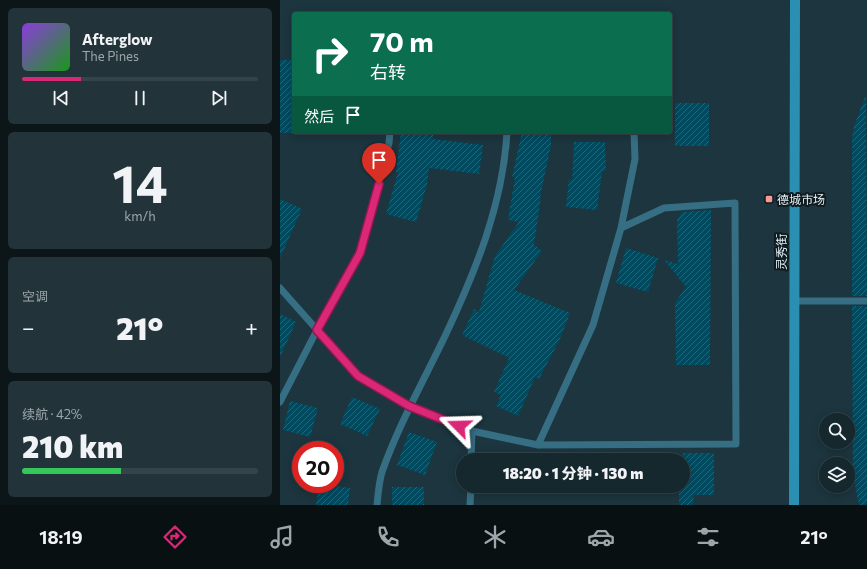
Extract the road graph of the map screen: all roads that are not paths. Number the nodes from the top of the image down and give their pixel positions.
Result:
1 (795, 0) edge
2 (390, 134) edge
3 (507, 134) edge
4 (634, 134) edge
5 (621, 228) junction
6 (280, 288) edge
7 (794, 301) junction
8 (867, 301) edge
9 (317, 330) junction
10 (280, 402) edge
11 (409, 406) junction
12 (472, 431) junction
13 (538, 445) junction
14 (471, 453) edge
15 (470, 493) edge
16 (377, 505) edge
17 (470, 505) edge
18 (794, 505) edge

1 - 7 main road, 灵秀街
2 - 9 lane
3 - 11 lane
4 - 5 lane
5 - 13 lane
5 - 13 lane
6 - 9 lane
7 - 8 lane
7 - 18 main road, 灵秀街
9 - 10 lane
9 - 11 lane
11 - 12 lane
11 - 16 lane
12 - 13 lane
12 - 14 lane
15 - 17 lane

